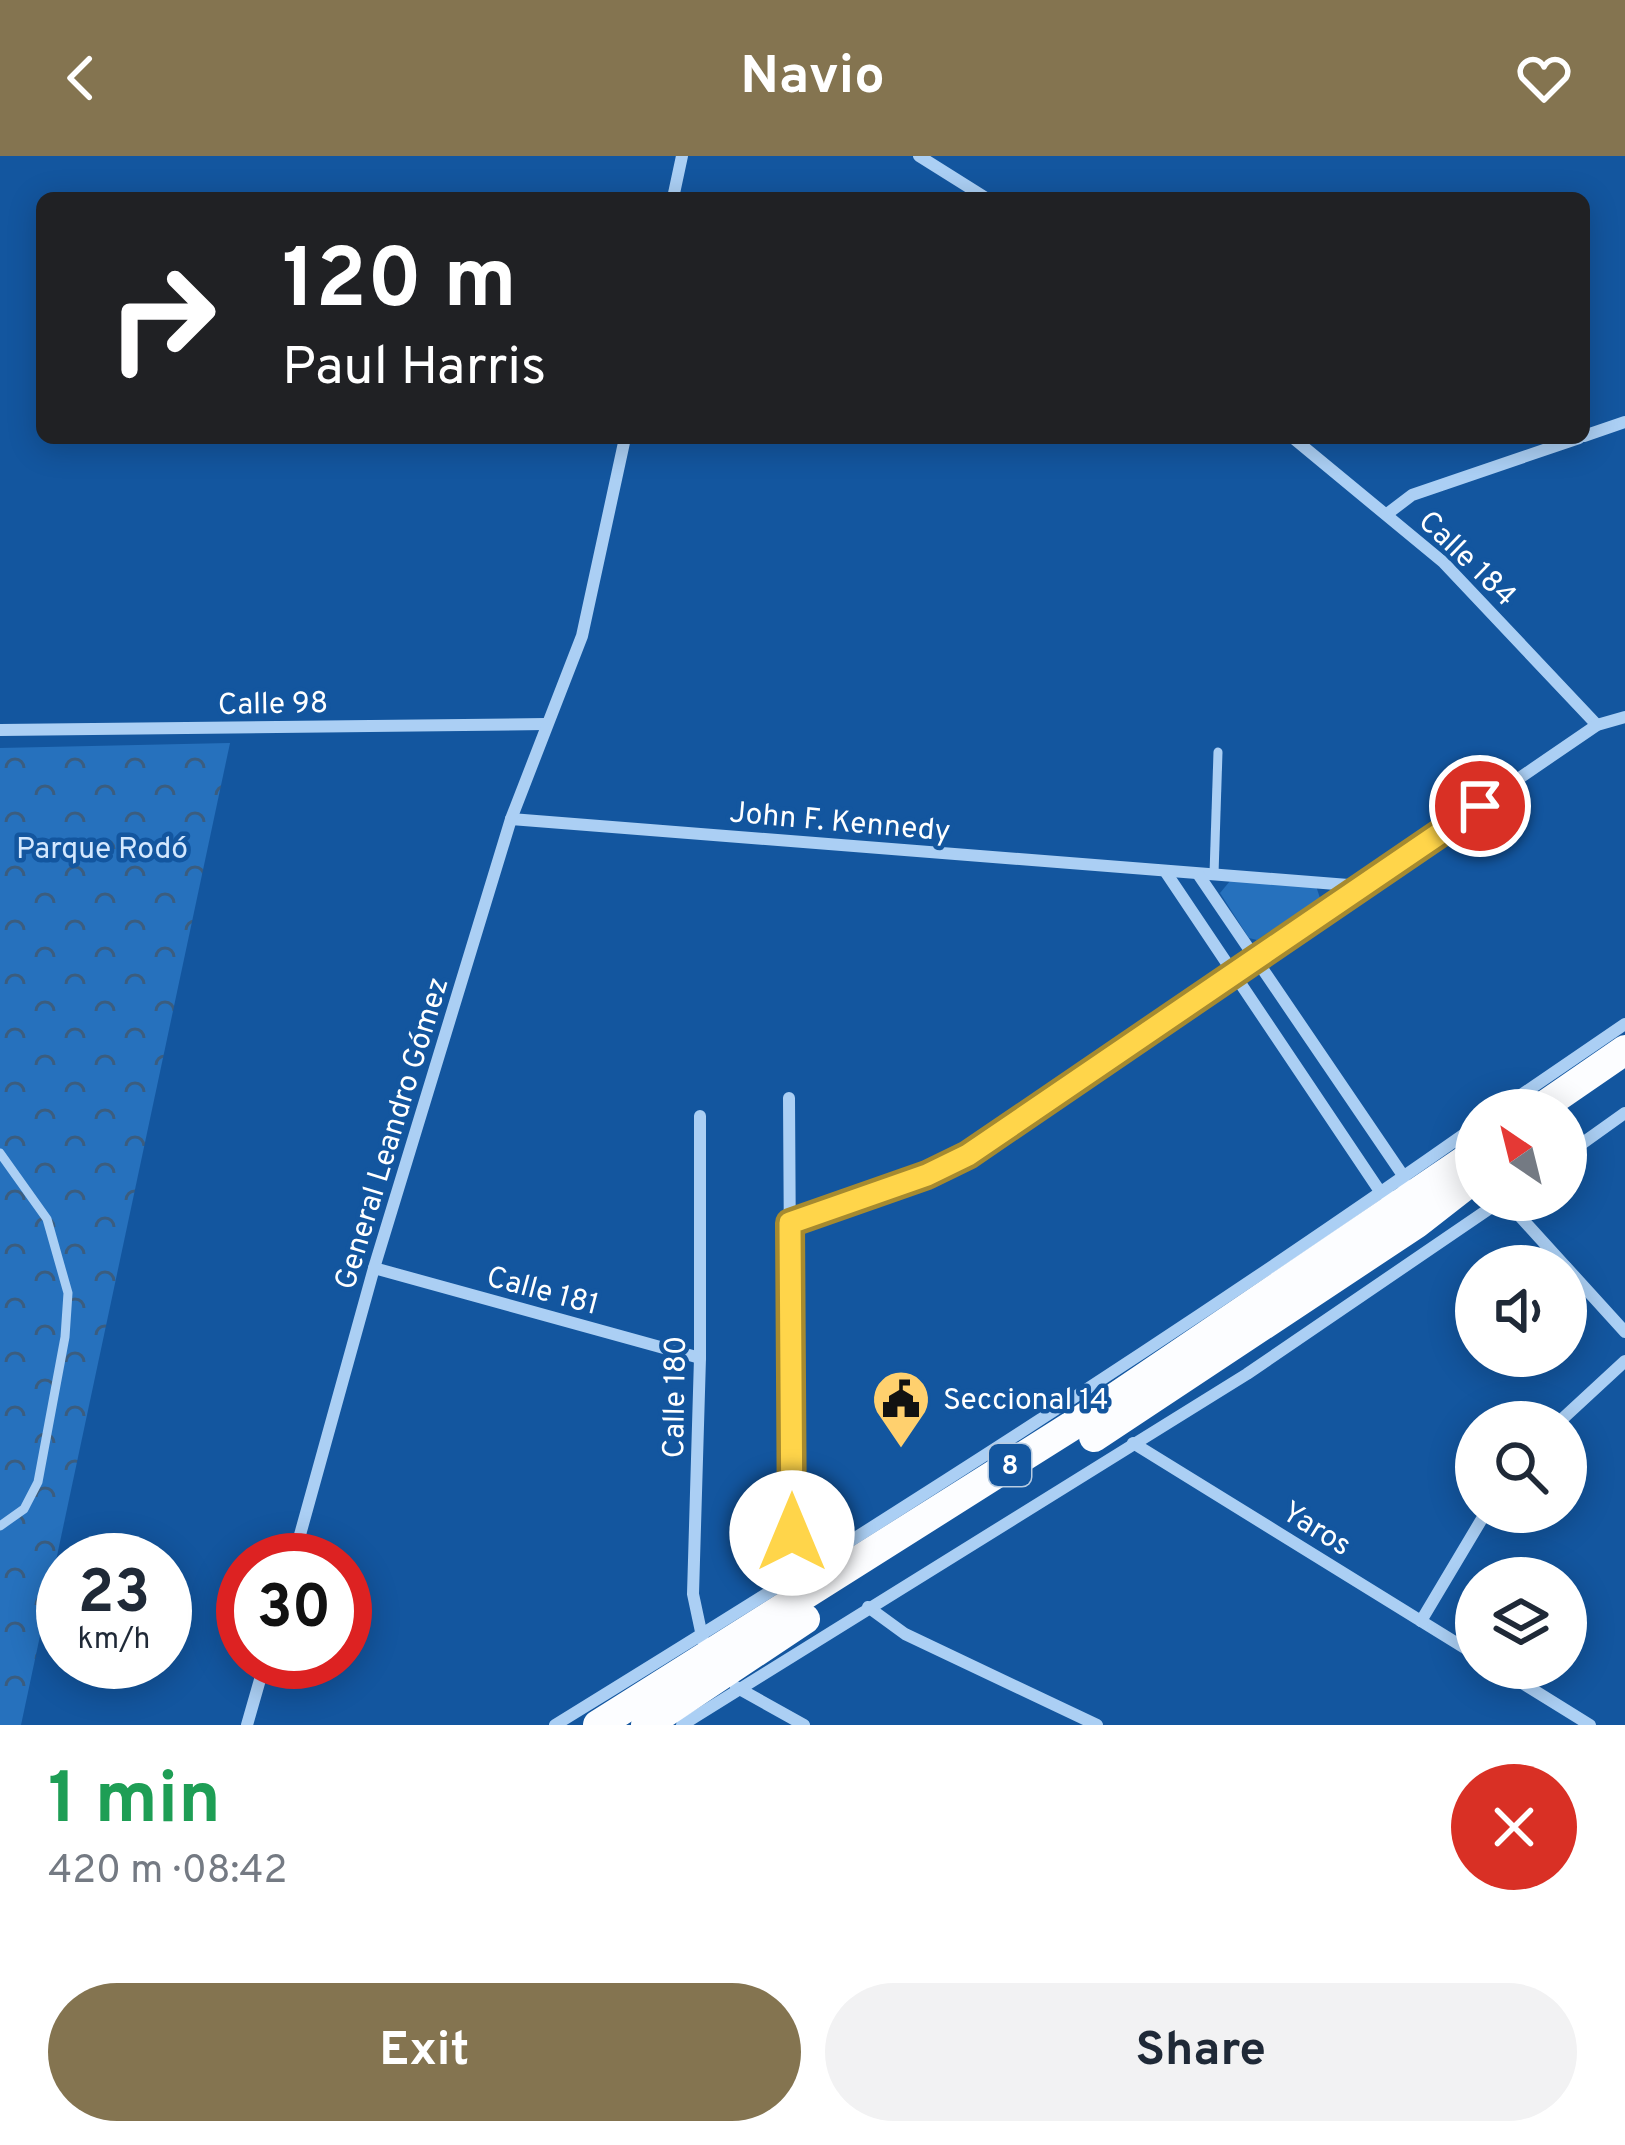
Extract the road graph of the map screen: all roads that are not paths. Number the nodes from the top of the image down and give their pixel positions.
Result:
1 (682, 156) edge
2 (920, 156) edge
3 (675, 192) edge
4 (977, 192) edge
5 (1625, 422) edge
6 (1590, 434) edge
7 (624, 444) edge
8 (1300, 444) edge
9 (1561, 444) edge
10 (1387, 514) junction
11 (1625, 717) edge
12 (546, 724) junction
13 (1597, 725) junction
14 (0, 730) edge
15 (1219, 752) dead end
16 (511, 819) junction
17 (1165, 871) junction
18 (1198, 874) junction
19 (1214, 874) junction
20 (1362, 886) junction
21 (1256, 958) junction
22 (1234, 974) junction
23 (1625, 1024) edge
24 (1625, 1050) edge
25 (1625, 1072) edge
26 (1530, 1089) edge
27 (1568, 1089) edge
28 (789, 1098) dead end
29 (1587, 1098) edge
30 (1625, 1113) edge
31 (700, 1116) dead end
32 (1587, 1140) edge
33 (1455, 1146) edge
34 (0, 1153) edge
35 (1455, 1166) edge
36 (1455, 1183) edge
37 (1401, 1198) junction
38 (1472, 1221) edge
39 (1522, 1221) edge
40 (790, 1223) junction
41 (1545, 1245) edge
42 (374, 1268) junction
43 (1587, 1291) edge
44 (1625, 1332) edge
45 (700, 1358) junction
46 (1625, 1361) edge
47 (1582, 1401) edge
48 (1133, 1443) junction
49 (0, 1526) edge
50 (300, 1533) edge
51 (1473, 1533) edge
52 (792, 1578) junction
53 (868, 1607) junction
54 (1421, 1621) junction
55 (1455, 1642) edge
56 (718, 1663) junction
57 (257, 1689) edge
58 (1532, 1689) edge
59 (247, 1725) edge
60 (555, 1725) edge
61 (598, 1725) edge
62 (646, 1725) edge
63 (682, 1725) edge
64 (804, 1725) edge
65 (1097, 1725) edge
66 (1590, 1725) edge

1 - 3 street
2 - 4 street
5 - 6 street
7 - 12 street, General Leandro Gómez
8 - 10 street, Calle 184
9 - 10 street
10 - 13 street, Calle 184
11 - 13 street
12 - 14 street, Calle 98
12 - 16 street, General Leandro Gómez
13 - 20 street
15 - 19 lane
16 - 17 street, John F. Kennedy
16 - 42 street, General Leandro Gómez
17 - 18 street, John F. Kennedy
17 - 22 street
18 - 19 street, John F. Kennedy
18 - 21 street
19 - 20 street, John F. Kennedy
20 - 21 street
21 - 22 street
21 - 37 street
22 - 37 street
22 - 40 street
23 - 26 street
24 - 27 highway
25 - 29 highway
28 - 40 street
30 - 32 street
31 - 45 street, Calle 180
33 - 37 street
34 - 49 lane
35 - 37 highway, 8
36 - 37 highway, 8
37 - 52 street
37 - 56 highway, 8
38 - 48 street
39 - 41 street
40 - 52 street
42 - 45 street, Calle 181
42 - 50 street, General Leandro Gómez
43 - 44 street
45 - 56 street, Calle 180
46 - 47 street
48 - 53 street
48 - 54 street, Yaros
51 - 54 street
52 - 56 street
53 - 56 street
53 - 65 street
54 - 55 street, Yaros
56 - 60 street
56 - 61 highway, 8
56 - 62 highway, 8
56 - 63 street
56 - 64 street
57 - 59 street
58 - 66 street

